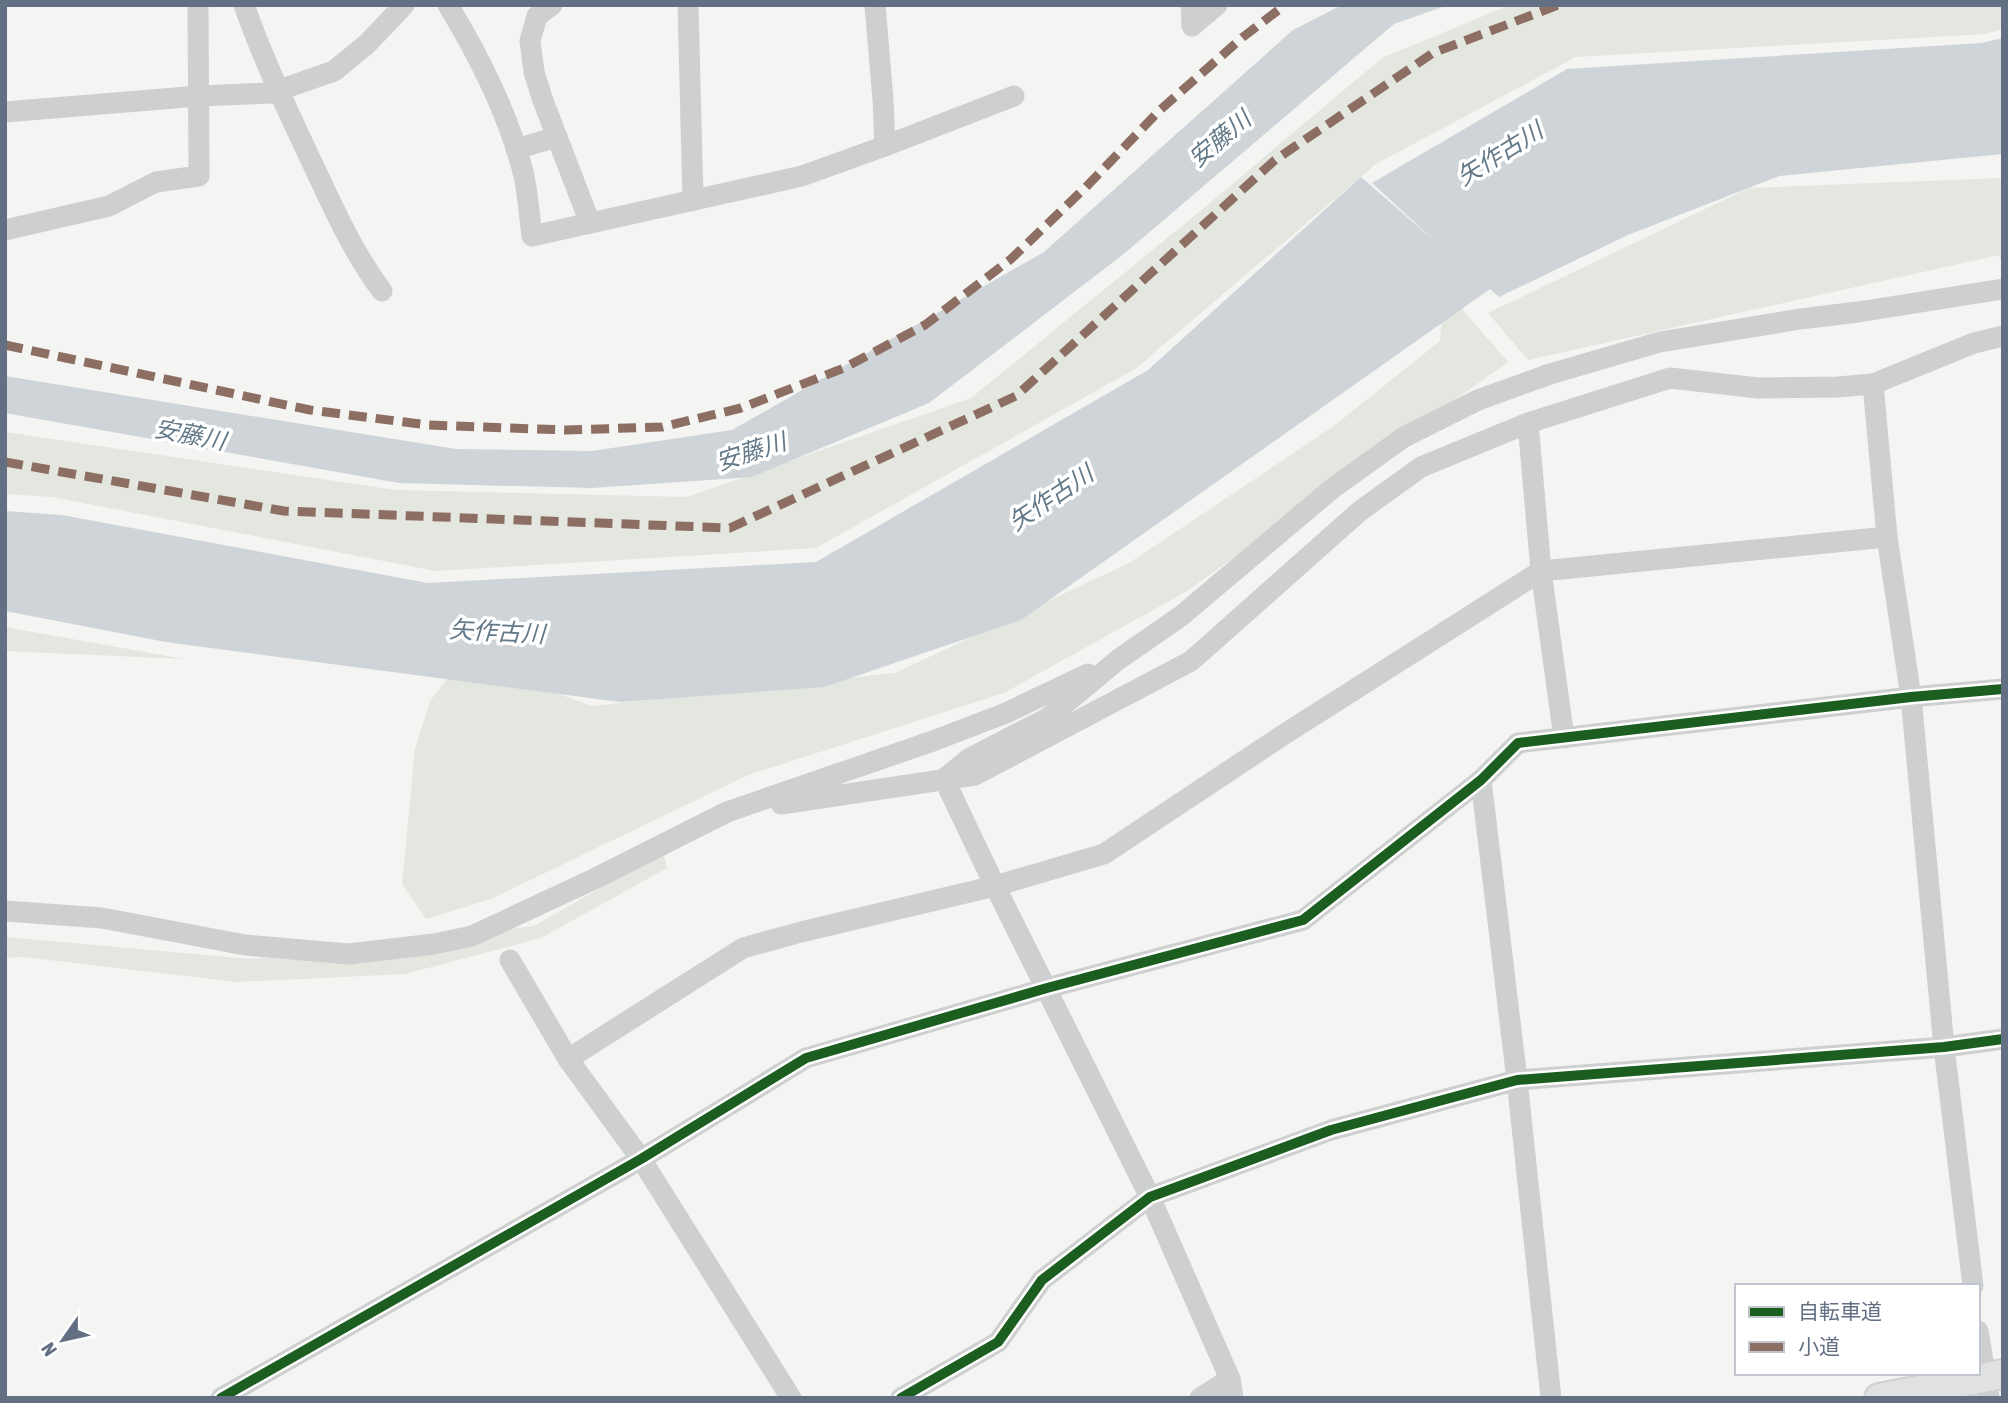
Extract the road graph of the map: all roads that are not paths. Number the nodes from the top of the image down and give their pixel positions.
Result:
1 (198, 5) edge
2 (244, 5) edge
3 (404, 5) edge
4 (448, 5) edge
5 (552, 5) edge
6 (688, 5) edge
7 (875, 5) edge
8 (1192, 5) edge
9 (1217, 5) edge
10 (279, 91) junction
11 (199, 96) junction
12 (1014, 96) dead end
13 (5, 112) edge
14 (557, 137) junction
15 (885, 146) junction
16 (516, 149) junction
17 (693, 200) junction
18 (590, 223) junction
19 (5, 230) edge
20 (2003, 289) edge
21 (382, 291) dead end
22 (2003, 336) edge
23 (1874, 384) junction
24 (1528, 423) junction
25 (1888, 537) junction
26 (1541, 571) junction
27 (1119, 659) junction
28 (2003, 689) edge
29 (1911, 696) junction
30 (1564, 738) junction
31 (944, 779) junction
32 (1481, 780) junction
33 (727, 812) junction
34 (995, 886) junction
35 (5, 911) edge
36 (510, 960) dead end
37 (1047, 988) junction
38 (2003, 1039) edge
39 (1944, 1047) junction
40 (568, 1059) junction
41 (1517, 1080) junction
42 (640, 1158) junction
43 (1150, 1197) junction
44 (1973, 1284) edge
45 (1980, 1338) edge
46 (1992, 1383) edge
47 (1232, 1388) edge
48 (221, 1398) edge
49 (791, 1398) edge
50 (901, 1398) edge
51 (1200, 1398) edge
52 (1551, 1398) edge
53 (1879, 1398) edge

1 - 11 street
2 - 10 street
3 - 10 street
4 - 16 street
5 - 14 street
6 - 17 street
7 - 15 street
8 - 9 street
10 - 11 street
10 - 21 street
11 - 13 street
11 - 19 street
12 - 15 street
14 - 16 street
14 - 18 street
15 - 17 street
16 - 18 street
17 - 18 street
20 - 27 street
22 - 23 street
23 - 24 street
23 - 25 street
24 - 26 street
24 - 31 street
25 - 26 street
25 - 29 street
26 - 30 street
26 - 34 street
27 - 31 street
27 - 33 street
28 - 29 street
29 - 30 street
29 - 39 street
30 - 32 street
31 - 33 street
31 - 34 street
32 - 37 street
32 - 41 street
33 - 35 street
34 - 37 street
34 - 40 street
36 - 40 street
37 - 42 street
37 - 43 street
38 - 39 street
39 - 41 street
39 - 44 street
40 - 42 street
41 - 43 street
41 - 52 street
42 - 48 street
42 - 49 street
43 - 47 street
43 - 50 street
45 - 46 street
46 - 53 main road
47 - 51 street

